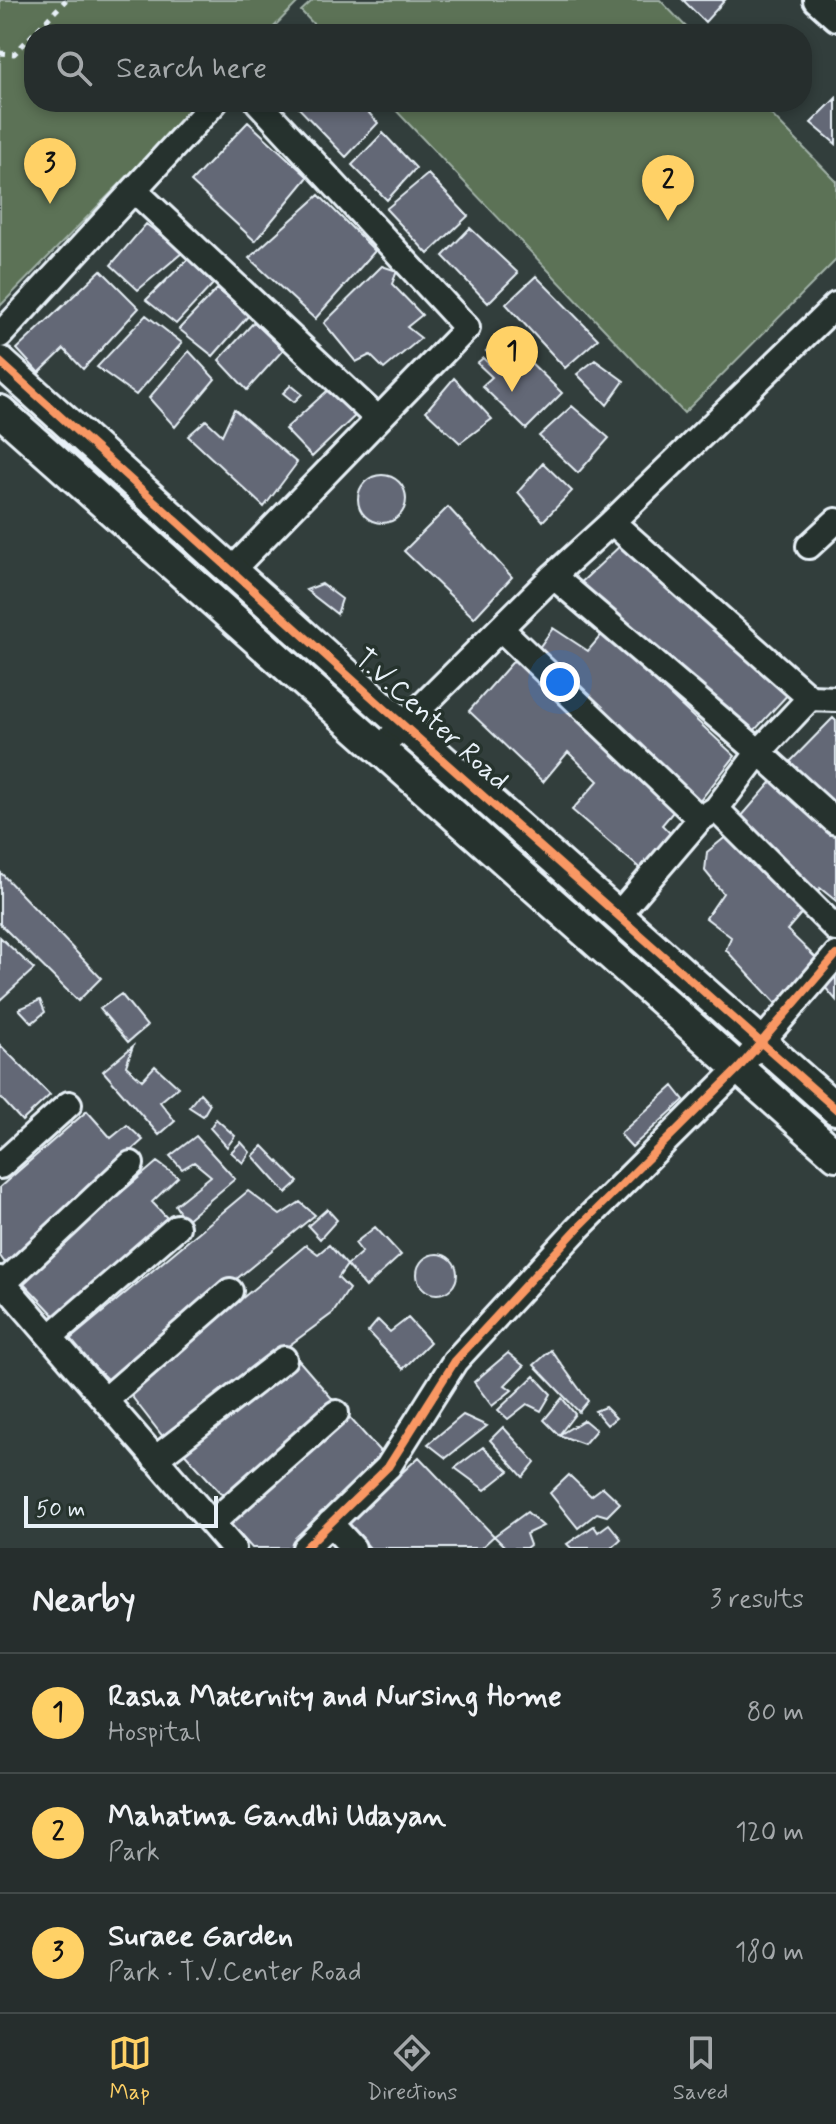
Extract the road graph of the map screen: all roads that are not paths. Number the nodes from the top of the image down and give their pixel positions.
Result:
1 (816, 0) edge
2 (836, 18) edge
3 (206, 112) edge
4 (267, 112) edge
5 (134, 190) junction
6 (836, 305) edge
7 (0, 335) edge
8 (0, 362) edge
9 (0, 411) edge
10 (378, 419) junction
11 (836, 521) edge
12 (612, 522) junction
13 (809, 546) dead end
14 (231, 571) junction
15 (553, 576) junction
16 (501, 629) junction
17 (810, 698) junction
18 (836, 699) edge
19 (403, 725) junction
20 (378, 749) junction
21 (759, 752) junction
22 (708, 814) junction
23 (836, 822) edge
24 (618, 915) junction
25 (836, 929) edge
26 (836, 955) edge
27 (760, 1041) junction
28 (739, 1068) junction
29 (69, 1104) dead end
30 (836, 1109) edge
31 (836, 1155) edge
32 (131, 1164) dead end
33 (0, 1166) edge
34 (177, 1227) dead end
35 (2, 1281) edge
36 (230, 1291) dead end
37 (50, 1337) junction
38 (284, 1359) dead end
39 (105, 1400) junction
40 (336, 1413) dead end
41 (155, 1459) junction
42 (212, 1523) junction
43 (330, 1523) junction
44 (233, 1548) edge
45 (305, 1548) edge
46 (353, 1548) edge

1 - 2 street
3 - 5 street
4 - 10 street
5 - 7 street
5 - 10 street
6 - 12 street
8 - 14 street, T.V.Center Road
9 - 20 street, T.V.Center Road
10 - 14 street
11 - 13 street
12 - 15 street
12 - 17 street
14 - 19 street, T.V.Center Road
15 - 16 street
15 - 21 street
16 - 19 street
16 - 22 street
17 - 18 street
17 - 21 street
19 - 20 street
19 - 24 street, T.V.Center Road
20 - 28 street, T.V.Center Road
21 - 22 street
21 - 23 street
22 - 24 street
22 - 25 street
24 - 27 street, T.V.Center Road
26 - 27 street
27 - 28 street
27 - 30 street, T.V.Center Road
28 - 31 street, T.V.Center Road
28 - 43 street
29 - 33 street
32 - 35 street
34 - 37 street
35 - 37 street
36 - 39 street
37 - 39 street
38 - 41 street
39 - 41 street
40 - 42 street
41 - 42 street
42 - 44 street
43 - 45 street
43 - 46 street

